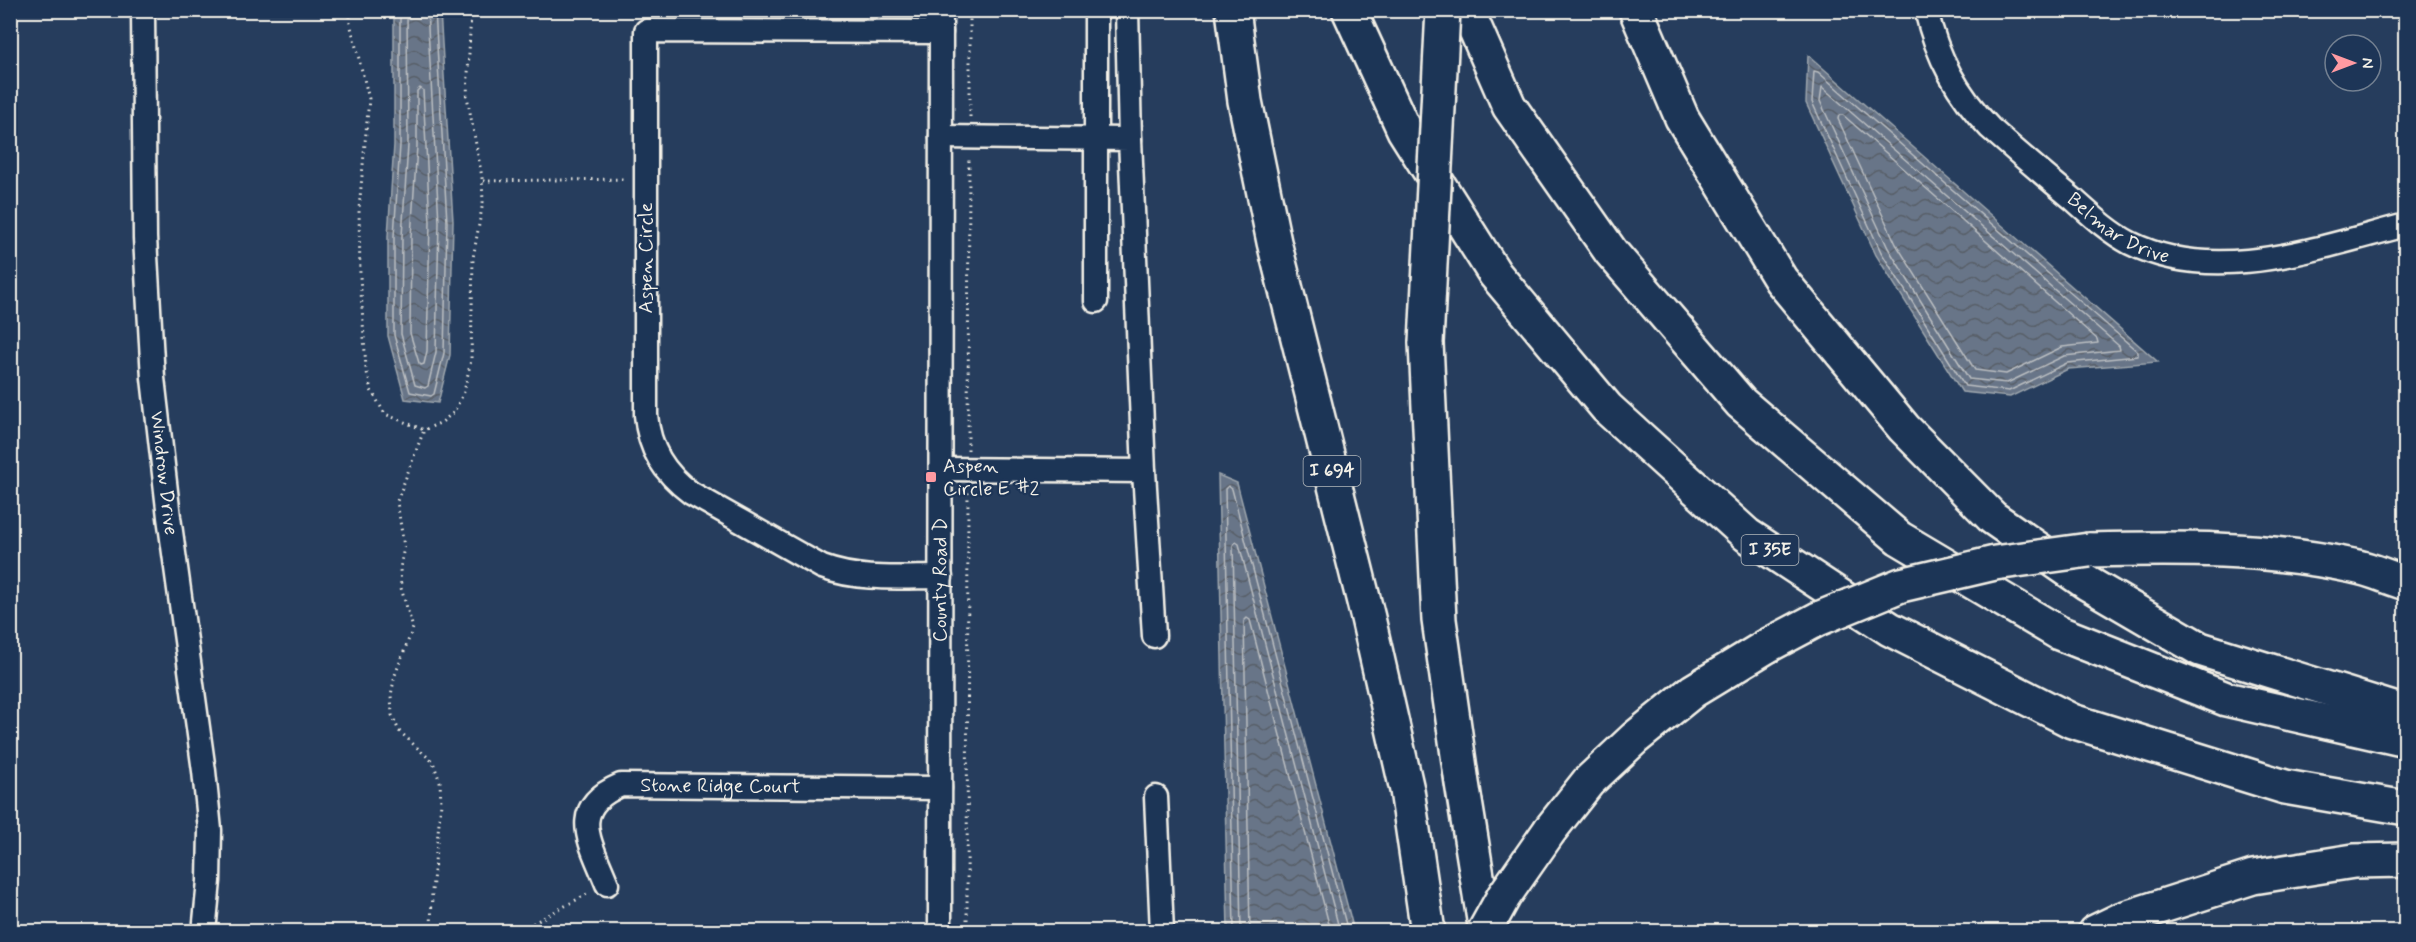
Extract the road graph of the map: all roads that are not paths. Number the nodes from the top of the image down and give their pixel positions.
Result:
1 (143, 10) edge
2 (1096, 10) edge
3 (1127, 10) edge
4 (1233, 10) edge
5 (1349, 10) edge
6 (1443, 10) edge
7 (1467, 10) edge
8 (1636, 10) edge
9 (1926, 10) edge
10 (941, 21) edge
11 (941, 137) junction
12 (1098, 139) junction
13 (1130, 139) junction
14 (2406, 225) edge
15 (1096, 301) dead end
16 (941, 469) junction
17 (1144, 471) junction
18 (941, 577) junction
19 (2406, 583) edge
20 (1154, 636) dead end
21 (2406, 714) edge
22 (2406, 740) edge
23 (940, 788) junction
24 (1156, 797) dead end
25 (2406, 808) edge
26 (2406, 861) edge
27 (607, 884) road end
28 (204, 932) edge
29 (940, 932) edge
30 (1162, 932) edge
31 (1428, 932) edge
32 (1485, 932) edge
33 (2095, 932) edge

1 - 28 street, Windrow Drive
2 - 12 street
3 - 13 street
4 - 31 highway, I 694
5 - 25 highway, I 35E
6 - 32 highway, bridge
7 - 22 highway
8 - 21 highway
9 - 14 street, Belmar Drive
10 - 11 street, County Road D
10 - 18 street, Aspen Circle
11 - 12 street
11 - 16 street, County Road D
12 - 13 street
12 - 15 street
13 - 17 street
16 - 17 street
16 - 18 street, County Road D
17 - 20 street
18 - 23 street, County Road D
19 - 32 highway, bridge
23 - 27 street, Stone Ridge Court
23 - 29 street, County Road D
24 - 30 street
26 - 33 highway

